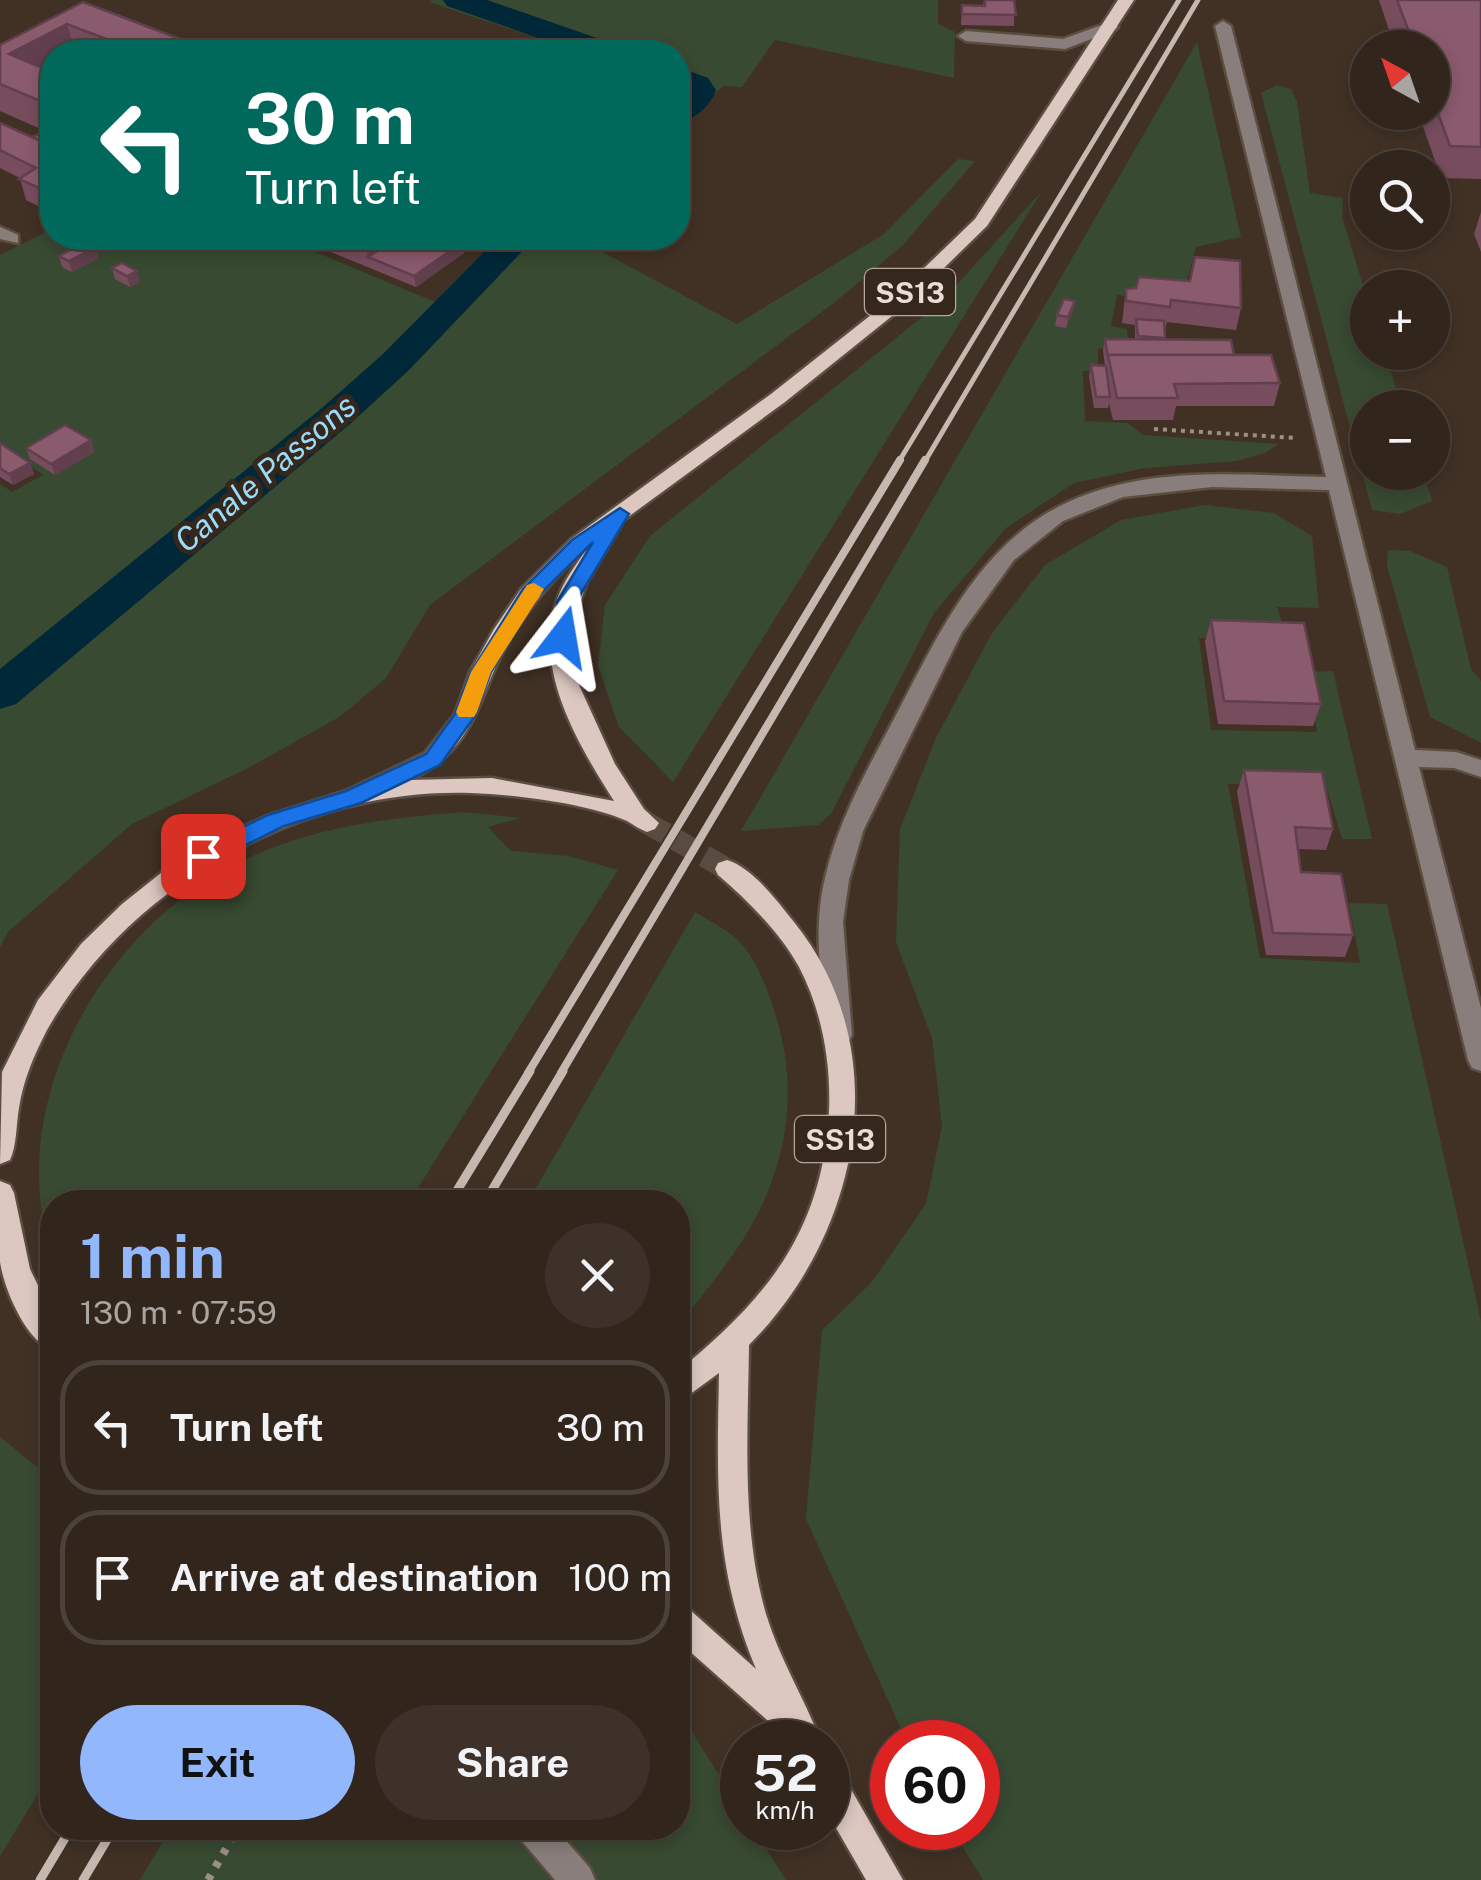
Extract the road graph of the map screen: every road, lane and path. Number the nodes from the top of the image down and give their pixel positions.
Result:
1 (1126, 0) edge
2 (1223, 26) dead end
3 (1110, 28) junction
4 (966, 36) dead end
5 (1154, 430) dead end
6 (1326, 442) junction
7 (1338, 484) junction
8 (620, 514) junction
9 (1406, 758) junction
10 (1481, 769) edge
11 (354, 797) junction
12 (727, 869) tunnel mouth
13 (839, 1040) junction
14 (1481, 1060) edge
15 (0, 1152) edge
16 (0, 1193) edge
17 (40, 1321) edge
18 (734, 1343) junction
19 (690, 1379) edge
20 (690, 1631) edge
21 (783, 1720) edge
22 (792, 1720) edge
23 (850, 1819) edge
24 (231, 1840) edge
25 (543, 1840) edge
26 (208, 1880) edge
27 (578, 1880) edge
28 (886, 1880) edge

1 - 3 main road, SS13 / SS13
2 - 6 street
3 - 4 street
3 - 8 main road, SS13 / SS13
5 - 6 path
6 - 7 street
7 - 9 street
7 - 13 street
8 - 11 main road, SS13
8 - 11 main road, SS13
9 - 10 street
9 - 14 street
11 - 15 main road, SS13
12 - 13 main road, SS13
13 - 18 main road, SS13
16 - 17 main road
18 - 19 main road, SS13
18 - 22 main road
20 - 21 main road
23 - 28 main road
24 - 26 path
25 - 27 street

